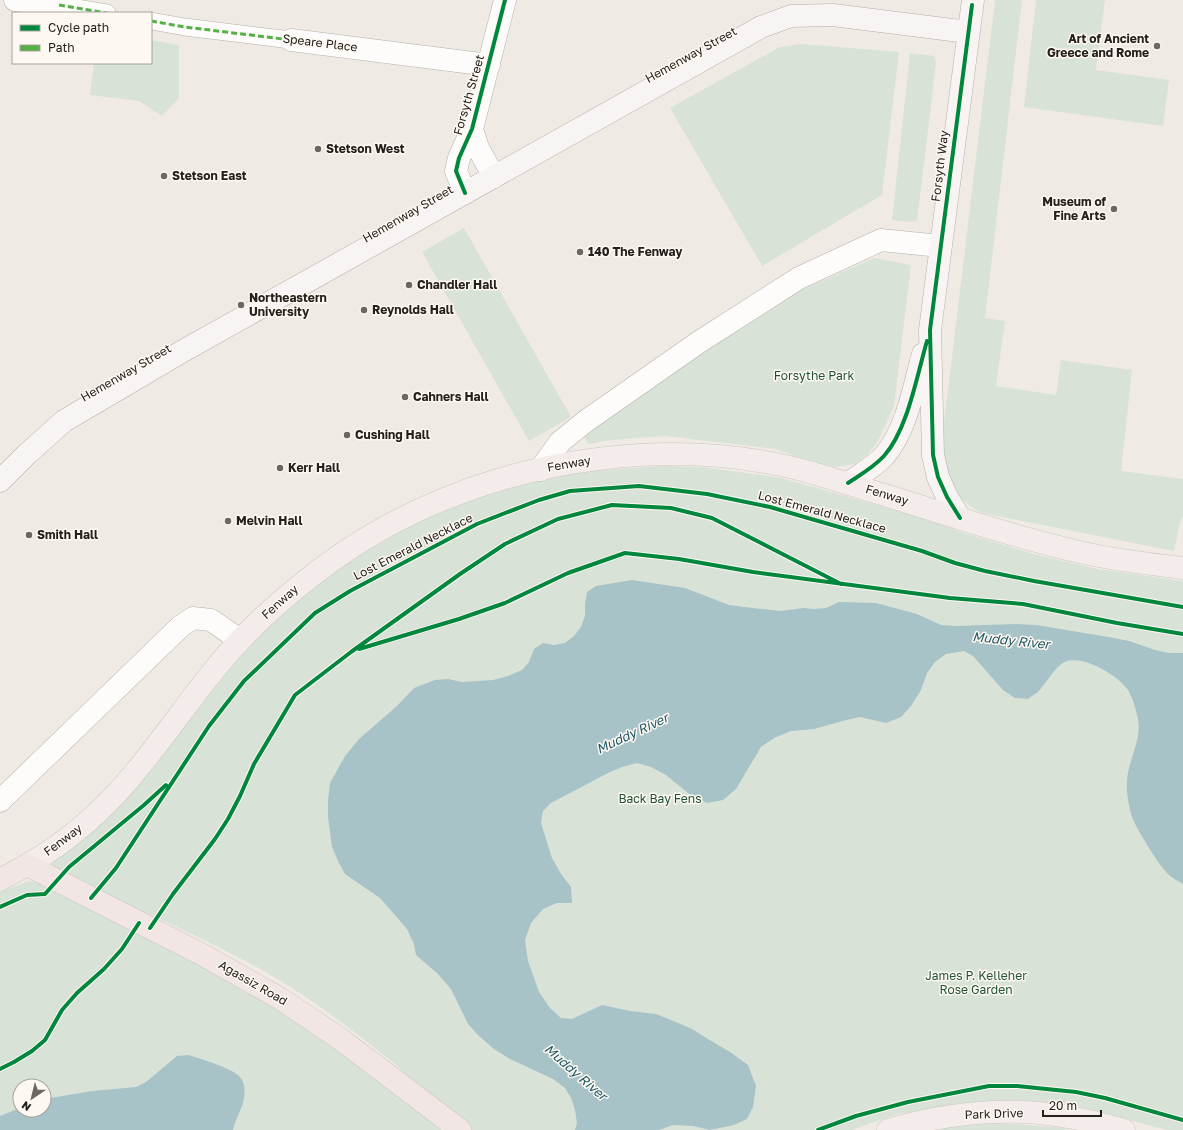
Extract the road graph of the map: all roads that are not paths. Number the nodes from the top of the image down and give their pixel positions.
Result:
1 (15, 0) edge
2 (505, 0) edge
3 (972, 2) edge
4 (59, 3) edge
5 (103, 12) edge
6 (152, 21) edge
7 (968, 32) junction
8 (291, 40) joint
9 (489, 65) junction
10 (472, 129) junction
11 (494, 177) junction
12 (465, 193) junction
13 (940, 246) junction
14 (930, 330) junction
15 (540, 470) junction
16 (0, 481) edge
17 (848, 483) junction
18 (960, 518) junction
19 (1183, 568) edge
20 (240, 640) junction
21 (0, 801) edge
22 (27, 865) junction
23 (0, 880) edge
24 (460, 1130) edge
25 (888, 1130) edge
26 (1124, 1130) edge

1 - 4 street
2 - 9 street, Forsyth Street
3 - 7 main road, Forsyth Way
4 - 5 street
6 - 8 street, Speare Place
7 - 11 main road, Hemenway Street
7 - 13 main road, Forsyth Way
8 - 9 street, Speare Place
9 - 10 street, Forsyth Street
10 - 11 street, Forsyth Street
10 - 12 street, Forsyth Street
11 - 12 main road, Hemenway Street
12 - 16 main road, Hemenway Street
13 - 14 main road, Forsyth Way
13 - 15 street, Fenway
14 - 17 main road, Forsyth Way
14 - 18 main road, Forsyth Way
15 - 17 main road, Fenway
15 - 20 main road, Fenway
17 - 18 main road, Fenway
18 - 19 main road, Fenway
20 - 21 street
20 - 22 main road, Fenway
22 - 23 highway, Fenway
22 - 24 highway, Agassiz Road
25 - 26 main road, Park Drive

